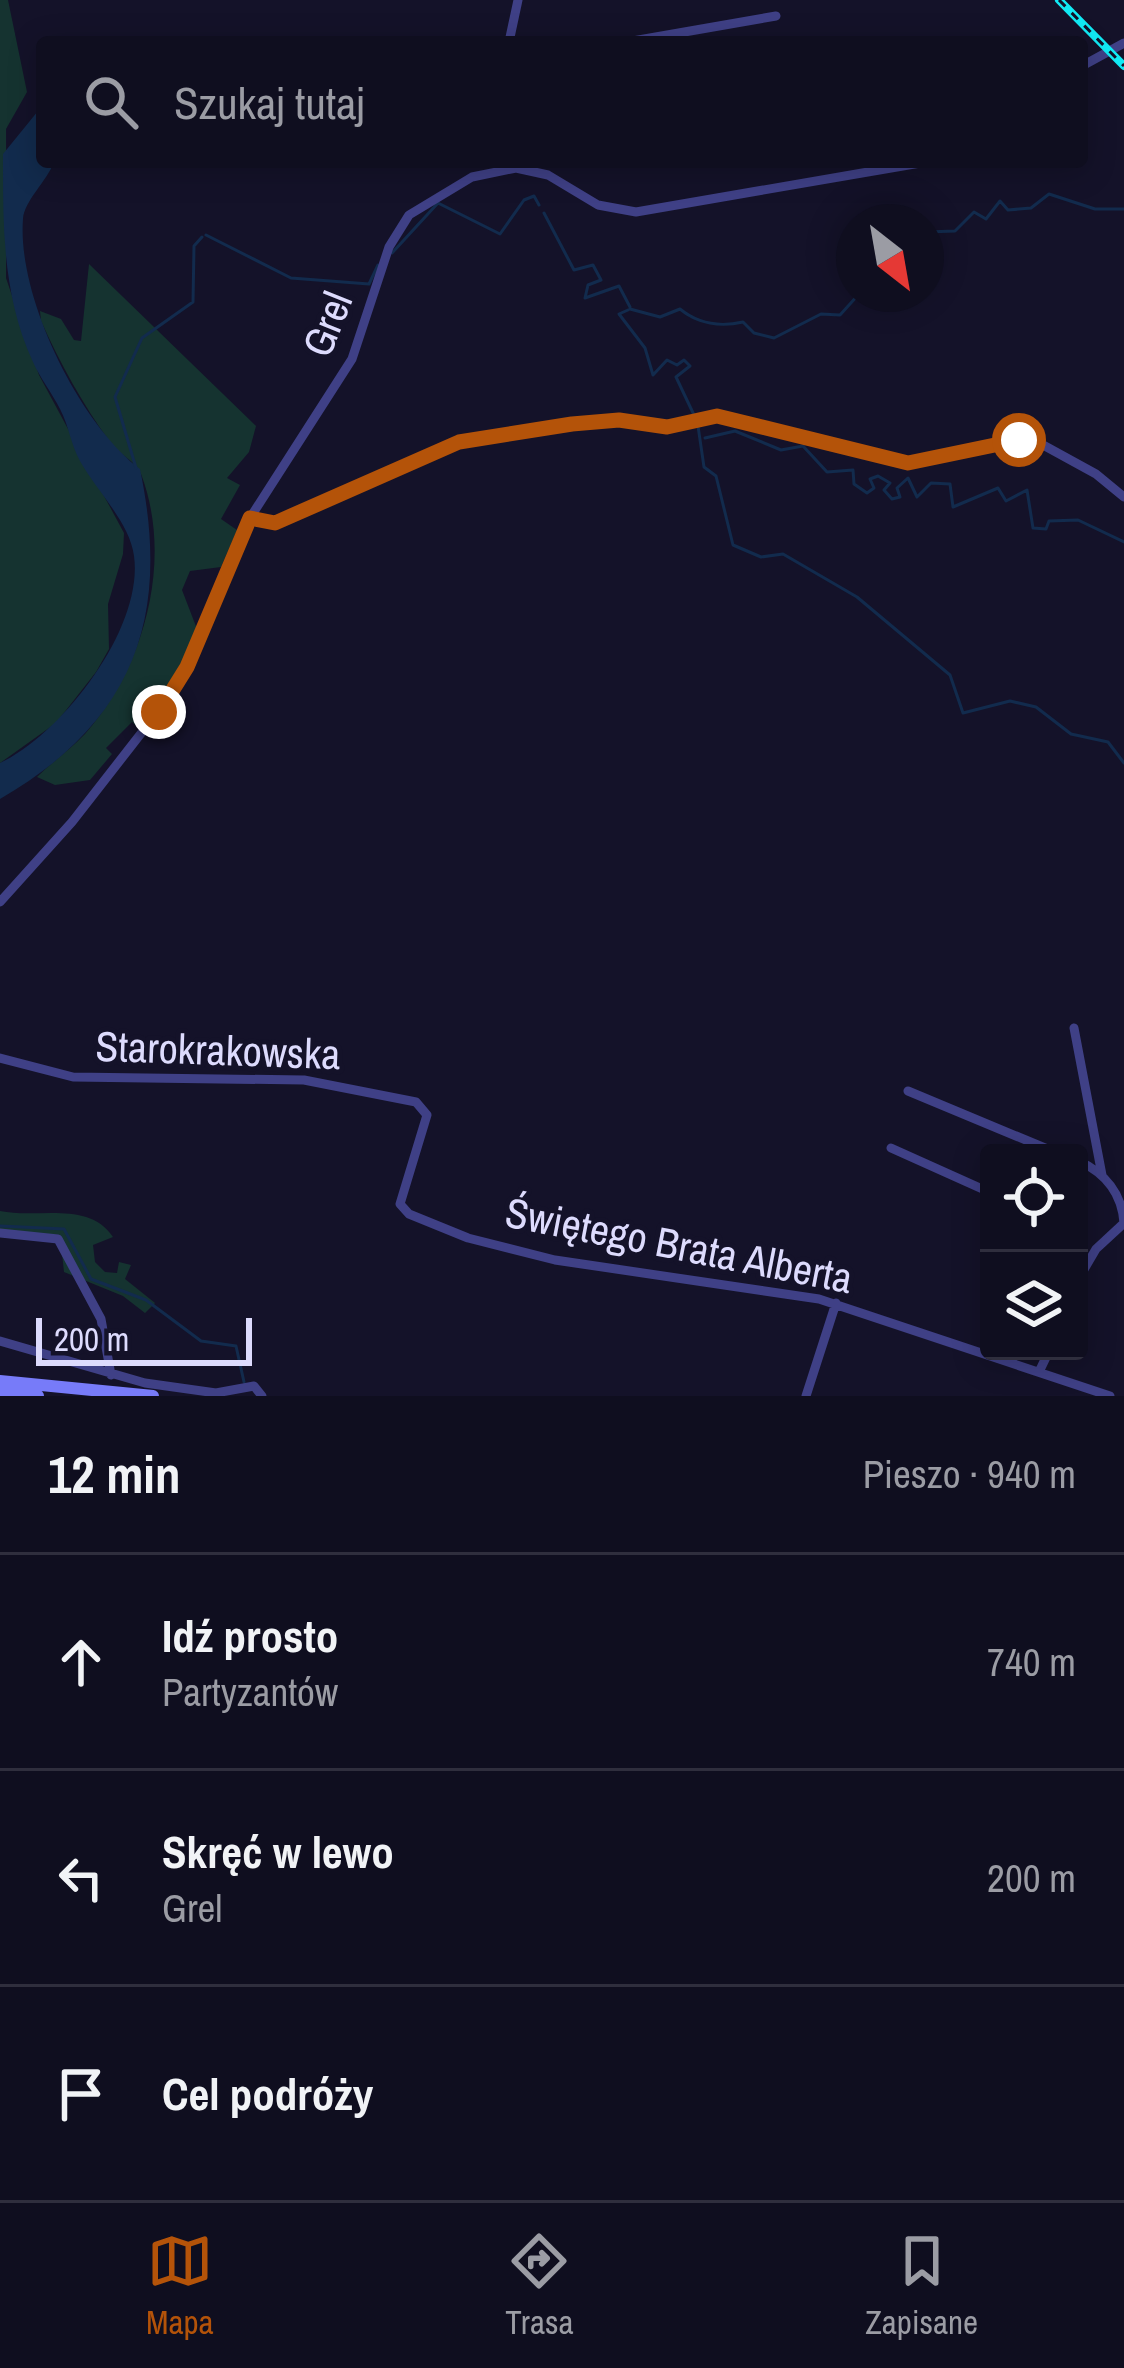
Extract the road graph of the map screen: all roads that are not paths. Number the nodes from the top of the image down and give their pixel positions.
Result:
1 (518, 0) edge
2 (776, 16) dead end
3 (509, 36) edge
4 (661, 36) edge
5 (1124, 43) edge
6 (1088, 63) edge
7 (509, 168) edge
8 (528, 168) edge
9 (891, 168) edge
10 (1124, 497) edge
11 (250, 518) junction
12 (0, 902) edge
13 (1074, 1028) dead end
14 (0, 1058) edge
15 (908, 1091) dead end
16 (427, 1115) joint
17 (1035, 1144) edge
18 (891, 1148) dead end
19 (1088, 1166) edge
20 (1102, 1175) junction
21 (980, 1188) edge
22 (1124, 1223) edge
23 (0, 1233) edge
24 (1088, 1263) edge
25 (836, 1304) junction
26 (0, 1341) edge
27 (1045, 1360) edge
28 (1039, 1372) junction
29 (111, 1376) junction
30 (0, 1381) edge
31 (0, 1393) edge
32 (38, 1396) edge
33 (153, 1396) edge
34 (262, 1396) edge
35 (806, 1396) edge
36 (1110, 1396) edge

1 - 3 street
2 - 4 street
5 - 6 street
7 - 11 street, Grel
8 - 9 street, Grel
10 - 11 street
11 - 12 street, Grel
13 - 20 street
14 - 16 street, Starokrakowska
15 - 17 street
16 - 25 street, Świętego Brata Alberta
18 - 21 street
19 - 20 street
20 - 22 street
22 - 24 street
23 - 29 street
25 - 28 street, Świętego Brata Alberta
25 - 35 street
26 - 29 street
27 - 28 street
28 - 36 street, Świętego Brata Alberta
29 - 34 street
30 - 33 main road
31 - 32 main road

